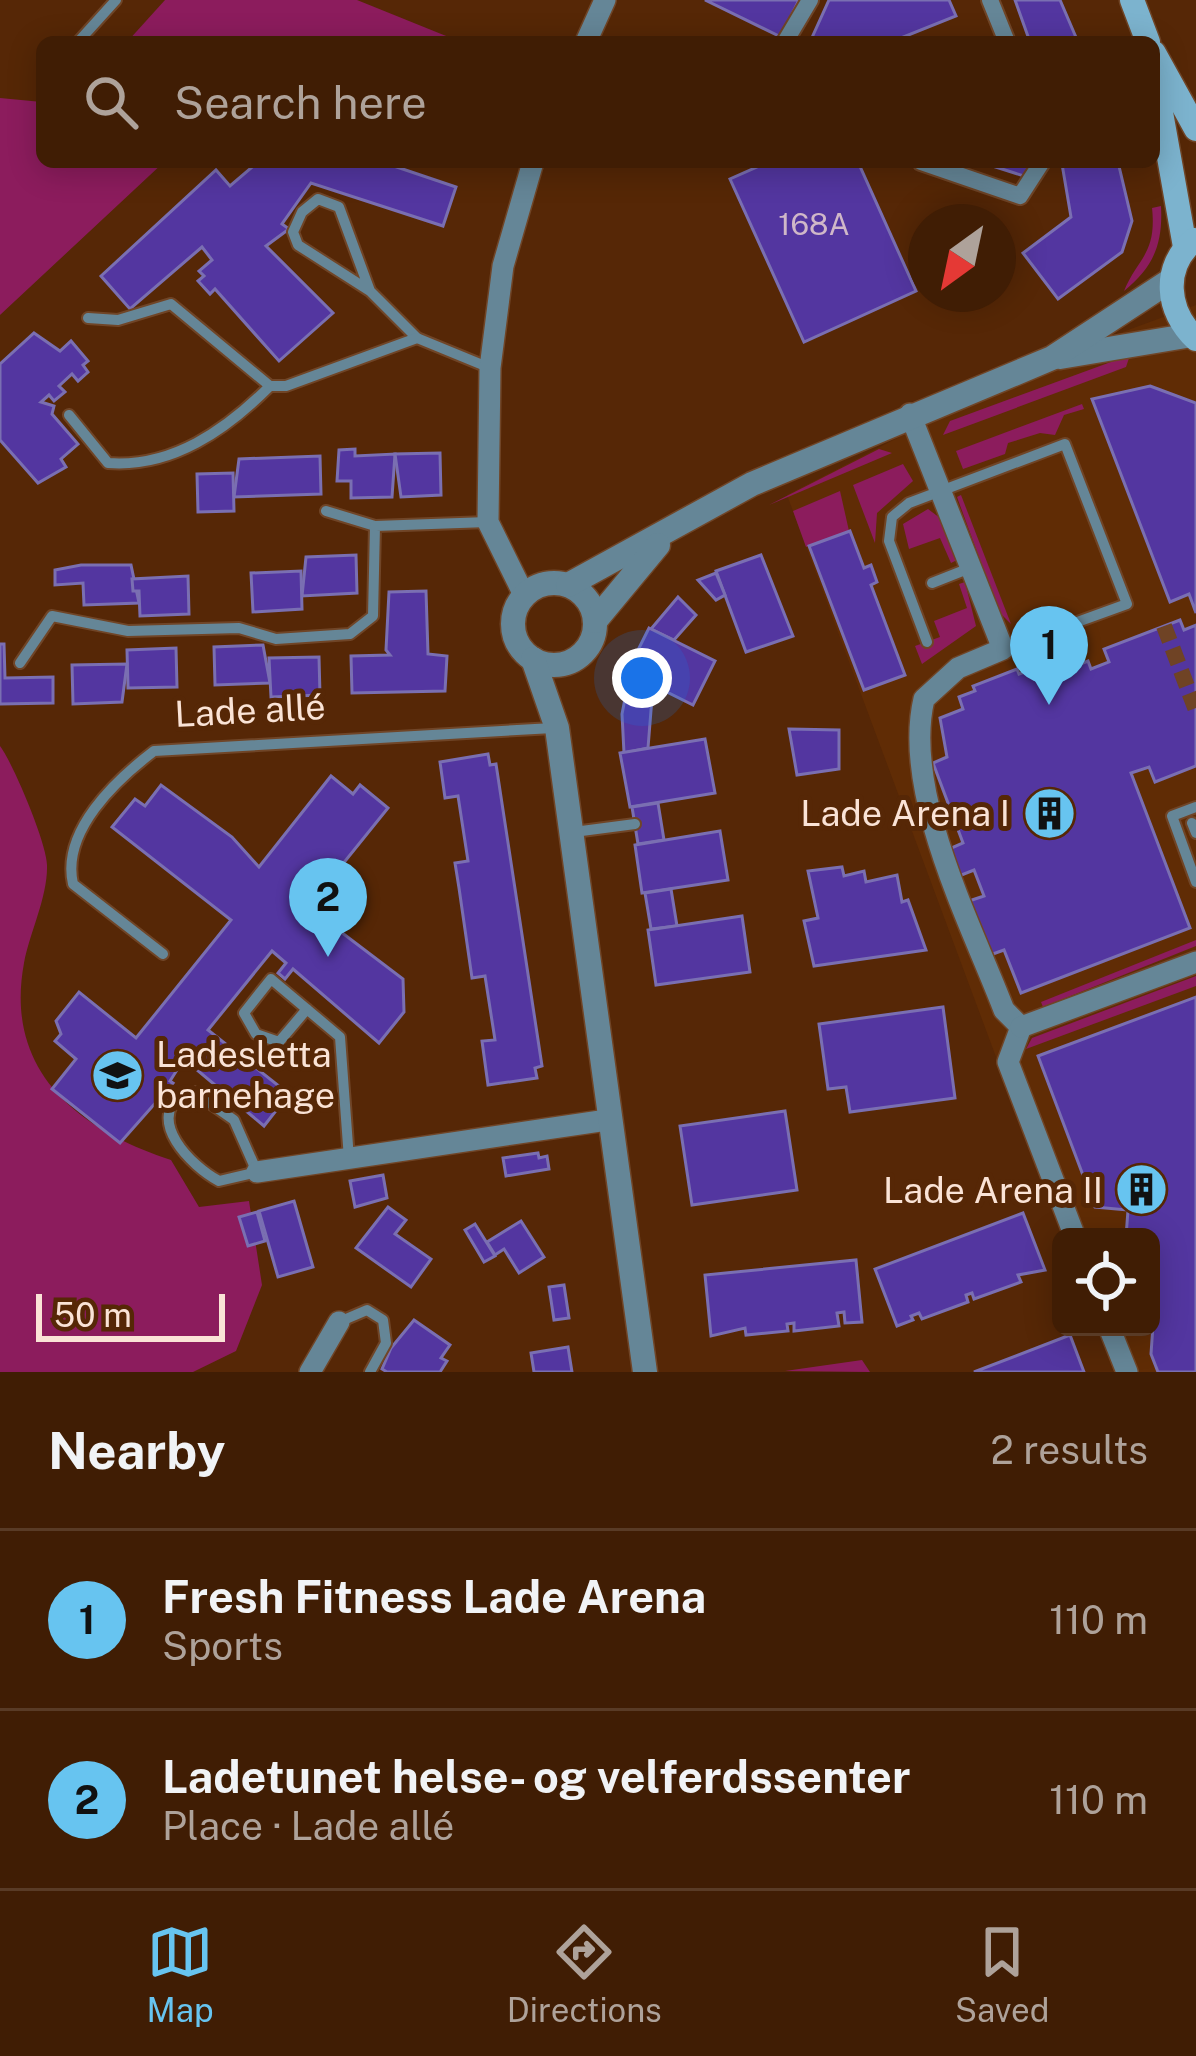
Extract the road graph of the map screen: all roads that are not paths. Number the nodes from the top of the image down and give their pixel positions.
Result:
1 (116, 0) edge
2 (605, 0) edge
3 (809, 0) edge
4 (990, 0) edge
5 (1132, 0) edge
6 (83, 36) edge
7 (589, 36) edge
8 (788, 36) edge
9 (1005, 36) edge
10 (1146, 36) edge
11 (1160, 64) edge
12 (1160, 101) edge
13 (1196, 129) edge
14 (531, 168) edge
15 (938, 168) edge
16 (1038, 168) edge
17 (1191, 243) edge
18 (1172, 280) junction
19 (370, 290) junction
20 (88, 319) dead end
21 (1194, 337) edge
22 (417, 338) junction
23 (1052, 358) junction
24 (490, 368) junction
25 (270, 386) junction
26 (910, 414) junction
27 (69, 415) dead end
28 (939, 491) junction
29 (326, 511) dead end
30 (488, 522) junction
31 (375, 526) junction
32 (667, 532) junction
33 (970, 568) junction
34 (932, 583) dead end
35 (568, 585) junction
36 (524, 595) junction
37 (595, 621) junction
38 (927, 642) dead end
39 (1003, 649) junction
40 (533, 659) junction
41 (20, 663) dead end
42 (564, 664) junction
43 (556, 728) junction
44 (1196, 807) edge
45 (635, 824) dead end
46 (571, 833) junction
47 (1196, 882) edge
48 (163, 954) dead end
49 (1196, 962) edge
50 (307, 1009) junction
51 (1022, 1027) junction
52 (607, 1120) junction
53 (349, 1159) junction
54 (257, 1172) junction
55 (1072, 1228) edge
56 (339, 1322) joint
57 (1112, 1336) edge
58 (310, 1372) edge
59 (370, 1372) edge
60 (645, 1372) edge
61 (1126, 1372) edge

1 - 6 lane
2 - 7 street
3 - 8 street
4 - 9 street
5 - 10 main road
11 - 13 main road
12 - 17 main road
14 - 24 street
15 - 16 street
17 - 18 main road
18 - 21 main road
18 - 23 street
19 - 19 lane
19 - 22 lane
20 - 25 lane
21 - 23 street
22 - 24 lane
22 - 25 lane
23 - 26 street
24 - 30 street
25 - 27 lane
26 - 28 street
26 - 32 street
28 - 33 street
28 - 38 lane
28 - 39 lane
29 - 31 lane
30 - 31 lane
30 - 36 street
31 - 41 lane, Lade allé
32 - 35 street
32 - 37 street
33 - 34 lane
33 - 39 street
35 - 36 street
35 - 37 street
36 - 40 street
37 - 42 street
39 - 51 street
40 - 42 street
40 - 43 street
42 - 43 street
43 - 46 street
43 - 48 lane, Lade allé
44 - 47 lane
45 - 46 lane
46 - 52 street
49 - 51 street
50 - 50 lane
50 - 53 lane
51 - 55 street
52 - 53 street
52 - 60 street
53 - 54 street
54 - 54 lane
56 - 58 street
56 - 59 lane
57 - 61 street

